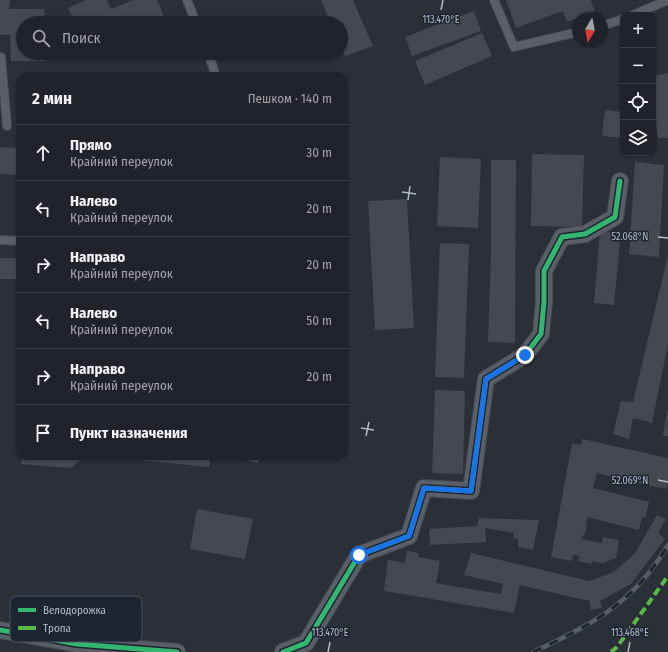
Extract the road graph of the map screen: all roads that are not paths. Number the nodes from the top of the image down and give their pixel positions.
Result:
1 (188, 0) edge
2 (494, 0) edge
3 (668, 0) edge
4 (640, 12) edge
5 (194, 16) edge
6 (620, 21) edge
7 (608, 24) edge
8 (572, 33) edge
9 (0, 57) edge
10 (210, 60) edge
11 (215, 72) edge
12 (7, 126) dead end
13 (620, 181) dead end
14 (0, 240) edge
15 (16, 241) edge
16 (0, 630) edge
17 (10, 632) edge
18 (66, 642) edge
19 (177, 652) edge
20 (283, 652) edge

1 - 5 lane
2 - 8 lane
3 - 4 lane
6 - 7 lane
9 - 12 lane
10 - 11 lane
13 - 20 street
14 - 15 lane
16 - 17 street
18 - 19 street

